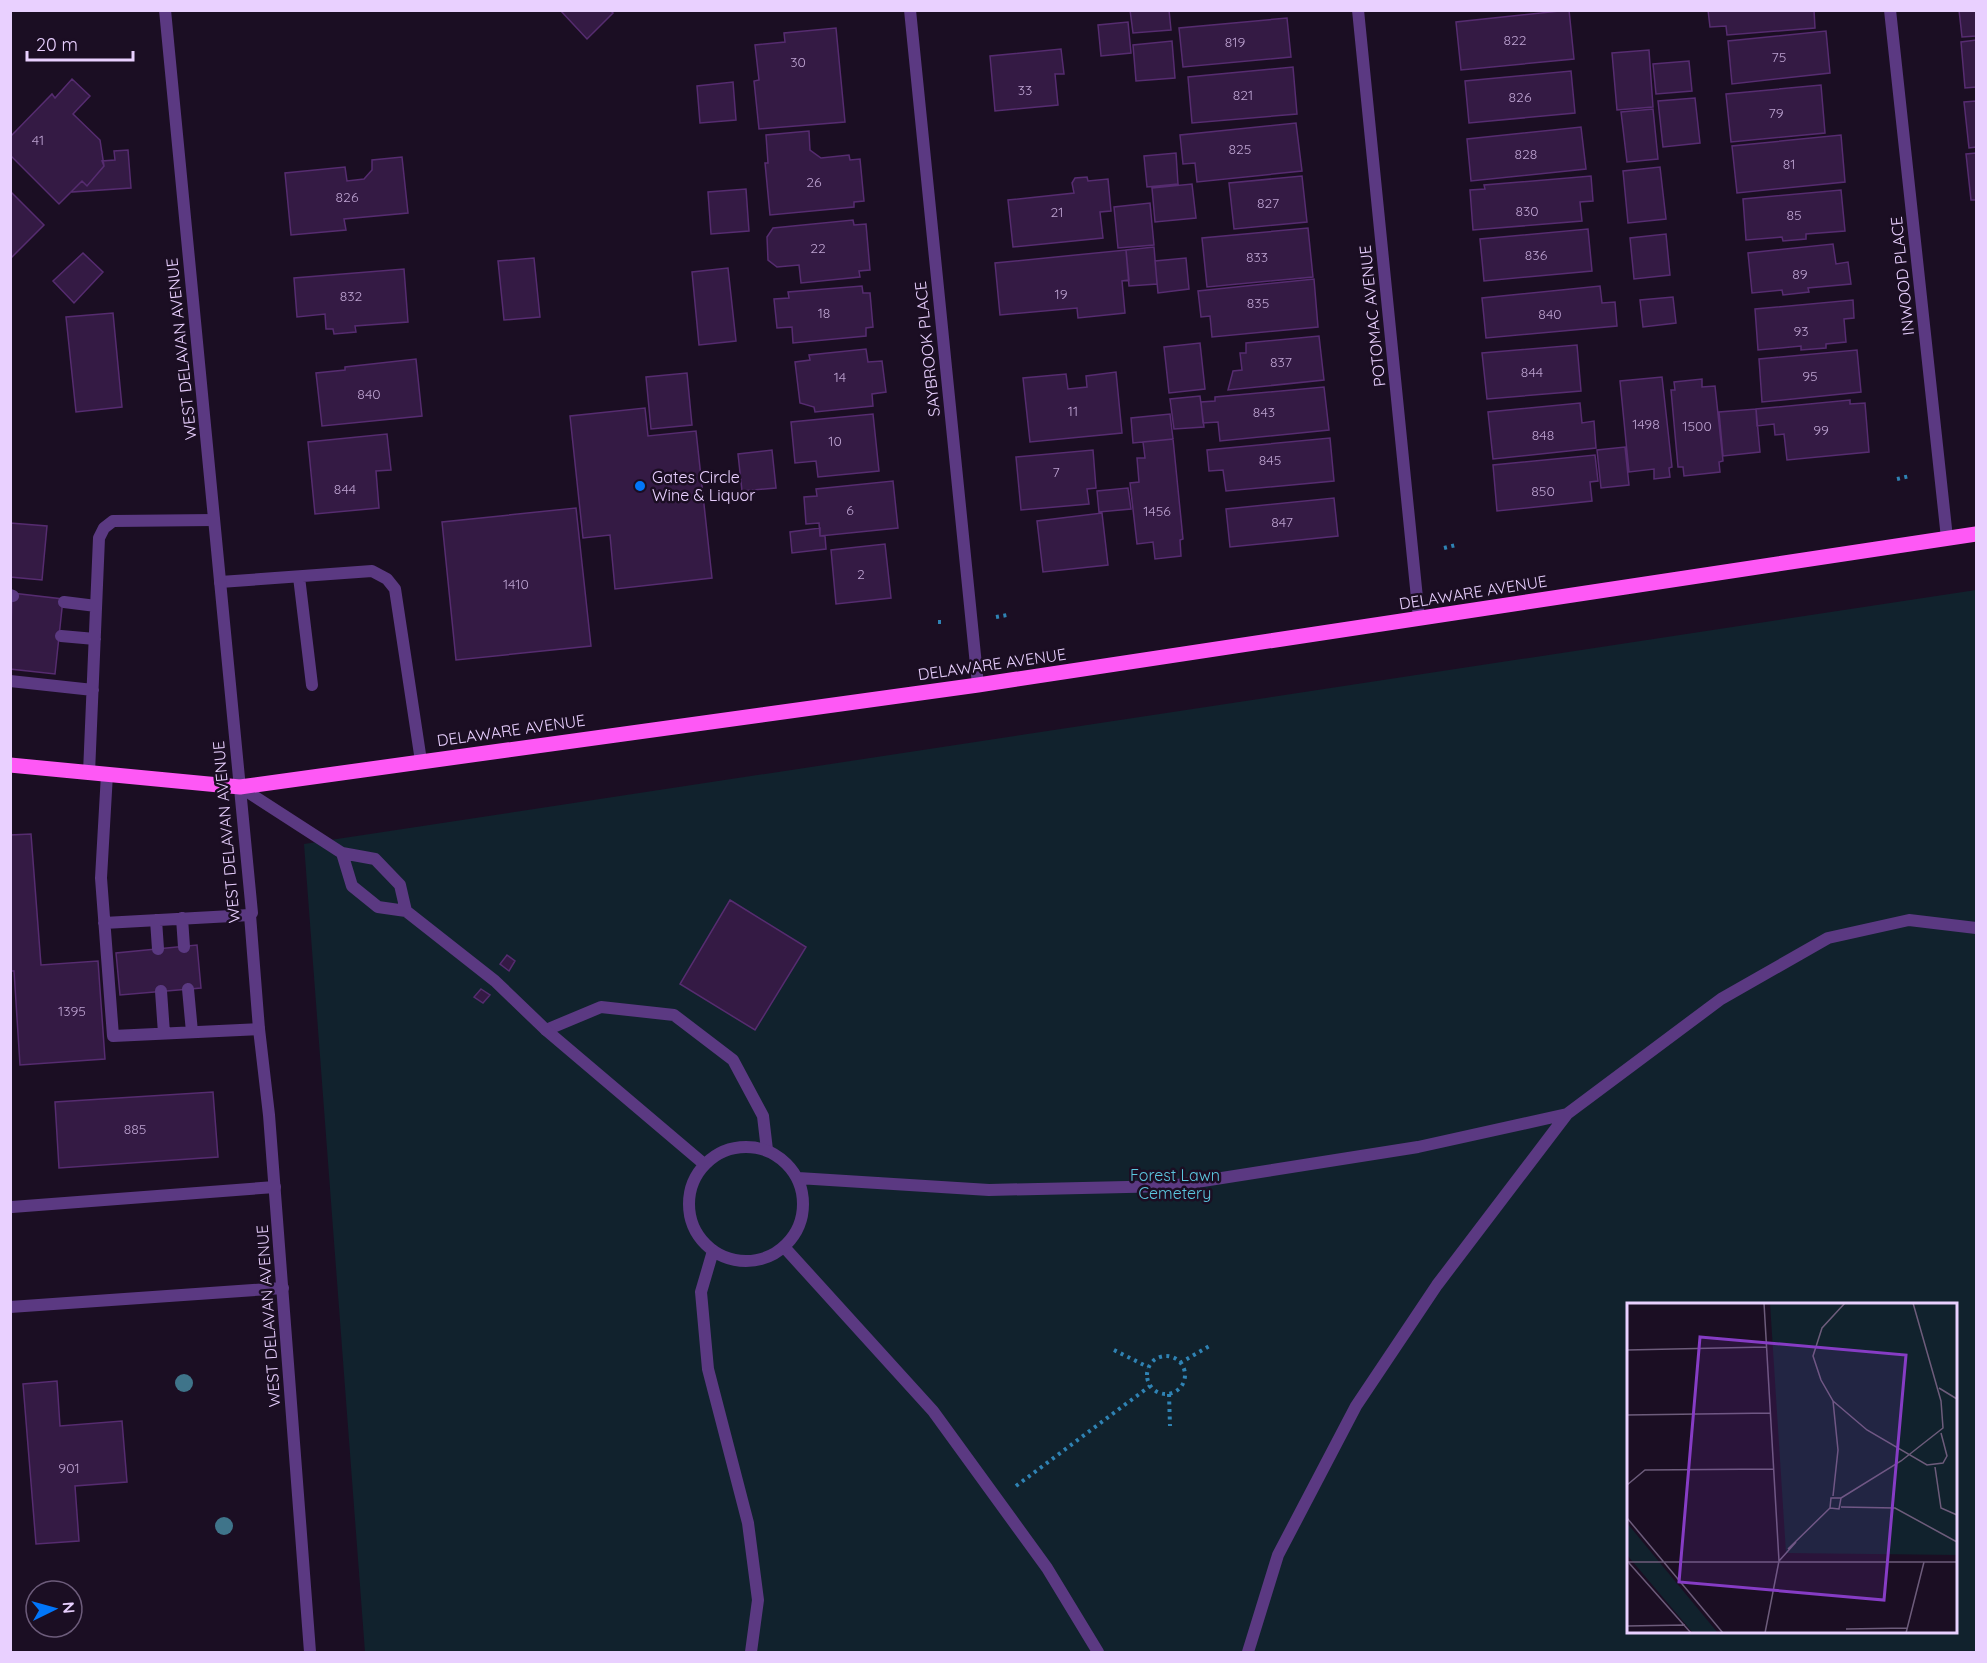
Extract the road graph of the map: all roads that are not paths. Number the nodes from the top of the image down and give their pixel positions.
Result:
1 (165, 10) edge
2 (910, 10) edge
3 (1358, 10) edge
4 (1890, 10) edge
5 (214, 520) junction
6 (1977, 534) edge
7 (1947, 538) junction
8 (299, 577) junction
9 (220, 582) junction
10 (64, 602) dead end
11 (96, 606) junction
12 (1419, 618) junction
13 (62, 636) dead end
14 (95, 639) junction
15 (10, 681) edge
16 (312, 685) dead end
17 (978, 685) junction
18 (93, 690) junction
19 (421, 761) junction
20 (10, 765) edge
21 (89, 773) junction
22 (107, 774) junction
23 (240, 787) junction
24 (342, 853) junction
25 (406, 911) junction
26 (250, 915) junction
27 (182, 918) junction
28 (156, 920) junction
29 (104, 923) junction
30 (1977, 928) edge
31 (184, 946) dead end
32 (158, 949) dead end
33 (188, 989) dead end
34 (161, 991) dead end
35 (259, 1029) junction
36 (546, 1030) junction
37 (192, 1032) junction
38 (164, 1034) junction
39 (1567, 1114) junction
40 (767, 1150) junction
41 (704, 1164) junction
42 (798, 1178) junction
43 (275, 1188) junction
44 (12, 1207) edge
45 (785, 1248) junction
46 (713, 1251) junction
47 (283, 1288) junction
48 (10, 1307) edge
49 (310, 1653) edge
50 (751, 1653) edge
51 (1098, 1653) edge
52 (1248, 1653) edge

1 - 5 street, WEST DELAVAN AVENUE
2 - 17 street, SAYBROOK PLACE
3 - 12 street, POTOMAC AVENUE
4 - 7 street, INWOOD PLACE
5 - 9 street, WEST DELAVAN AVENUE
5 - 11 street
6 - 7 main road, DELAWARE AVENUE
7 - 12 main road, DELAWARE AVENUE
8 - 9 street
8 - 16 street
8 - 19 street
9 - 23 street, WEST DELAVAN AVENUE
10 - 11 street
11 - 14 street
12 - 17 main road, DELAWARE AVENUE
13 - 14 street
14 - 18 street
15 - 18 street
17 - 19 main road, DELAWARE AVENUE
18 - 21 street
19 - 23 main road, DELAWARE AVENUE
20 - 21 main road, DELAWARE AVENUE
21 - 22 main road, DELAWARE AVENUE
22 - 23 main road, DELAWARE AVENUE
22 - 29 street
23 - 24 street
23 - 26 street, WEST DELAVAN AVENUE
24 - 25 street
24 - 25 street
25 - 36 street
26 - 27 street
26 - 35 street, WEST DELAVAN AVENUE
27 - 28 street
27 - 31 street
28 - 29 street
28 - 32 street
29 - 38 street
30 - 39 street
33 - 37 street
34 - 38 street
35 - 37 street
35 - 43 street, WEST DELAVAN AVENUE
36 - 40 street
36 - 41 street
37 - 38 street
39 - 42 street
39 - 52 street
40 - 41 street
40 - 42 street
41 - 46 street
42 - 45 street
43 - 44 street
43 - 47 street, WEST DELAVAN AVENUE
45 - 46 street
45 - 51 street
46 - 50 street
47 - 48 street
47 - 49 street, WEST DELAVAN AVENUE

